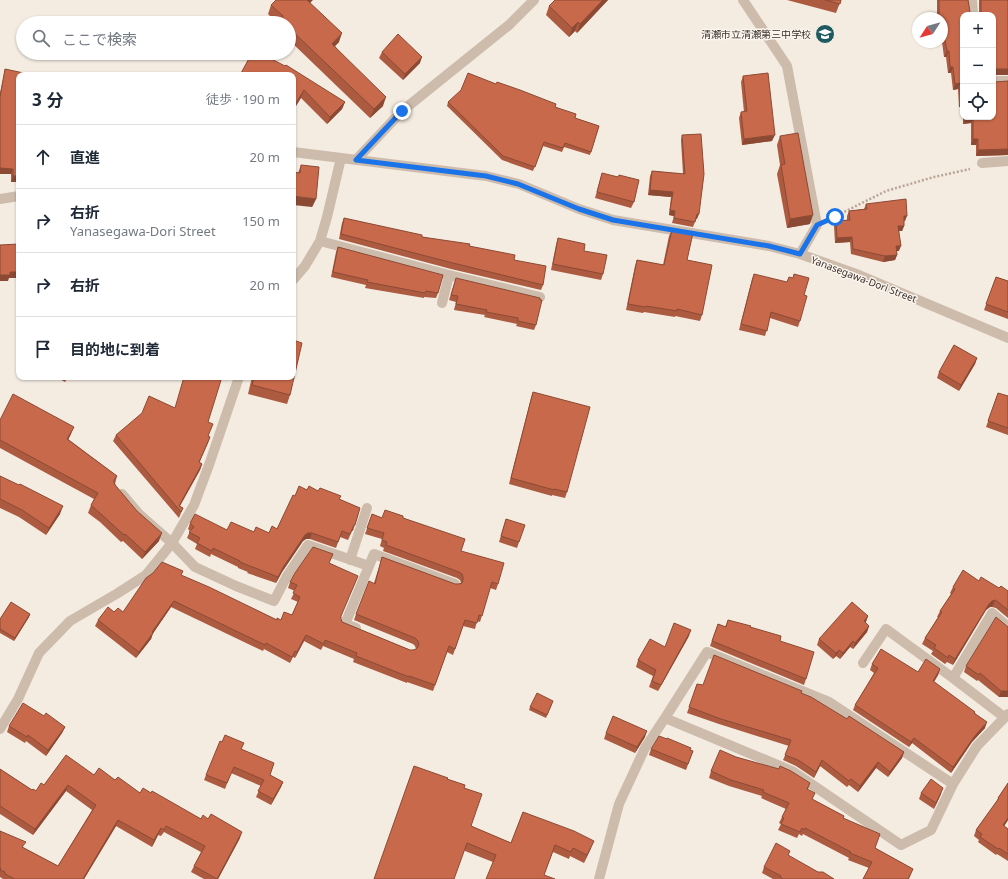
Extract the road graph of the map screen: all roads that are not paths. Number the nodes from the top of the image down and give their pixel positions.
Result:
1 (534, 0) edge
2 (743, 0) edge
3 (972, 0) edge
4 (973, 12) edge
5 (996, 81) edge
6 (1008, 81) edge
7 (296, 152) edge
8 (341, 158) junction
9 (356, 160) junction
10 (1008, 161) edge
11 (982, 163) road end
12 (16, 196) edge
13 (0, 199) edge
14 (320, 241) junction
15 (800, 254) junction
16 (449, 275) junction
17 (296, 277) edge
18 (540, 297) edge
19 (442, 303) dead end
20 (1008, 338) edge
21 (238, 380) edge
22 (118, 489) edge
23 (367, 508) dead end
24 (172, 543) junction
25 (350, 560) junction
26 (369, 566) junction
27 (455, 584) edge
28 (1008, 627) edge
29 (367, 633) edge
30 (863, 663) dead end
31 (953, 678) junction
32 (1006, 715) edge
33 (665, 718) junction
34 (0, 729) edge
35 (953, 784) junction
36 (599, 879) edge

1 - 9 street
2 - 15 street
3 - 4 street
5 - 6 street
7 - 8 street, Yanasegawa-Dori Street
8 - 9 street, Yanasegawa-Dori Street
8 - 14 street
9 - 15 street, Yanasegawa-Dori Street
10 - 11 street
12 - 13 street
14 - 16 street
14 - 17 street
15 - 20 street, Yanasegawa-Dori Street
16 - 18 street
16 - 19 street
21 - 24 street
22 - 24 street
23 - 25 street
24 - 25 street
24 - 34 street
25 - 26 street
26 - 27 street
26 - 29 street
28 - 31 street
30 - 31 street
31 - 32 street
32 - 35 street
33 - 35 street
33 - 35 street
33 - 36 street

